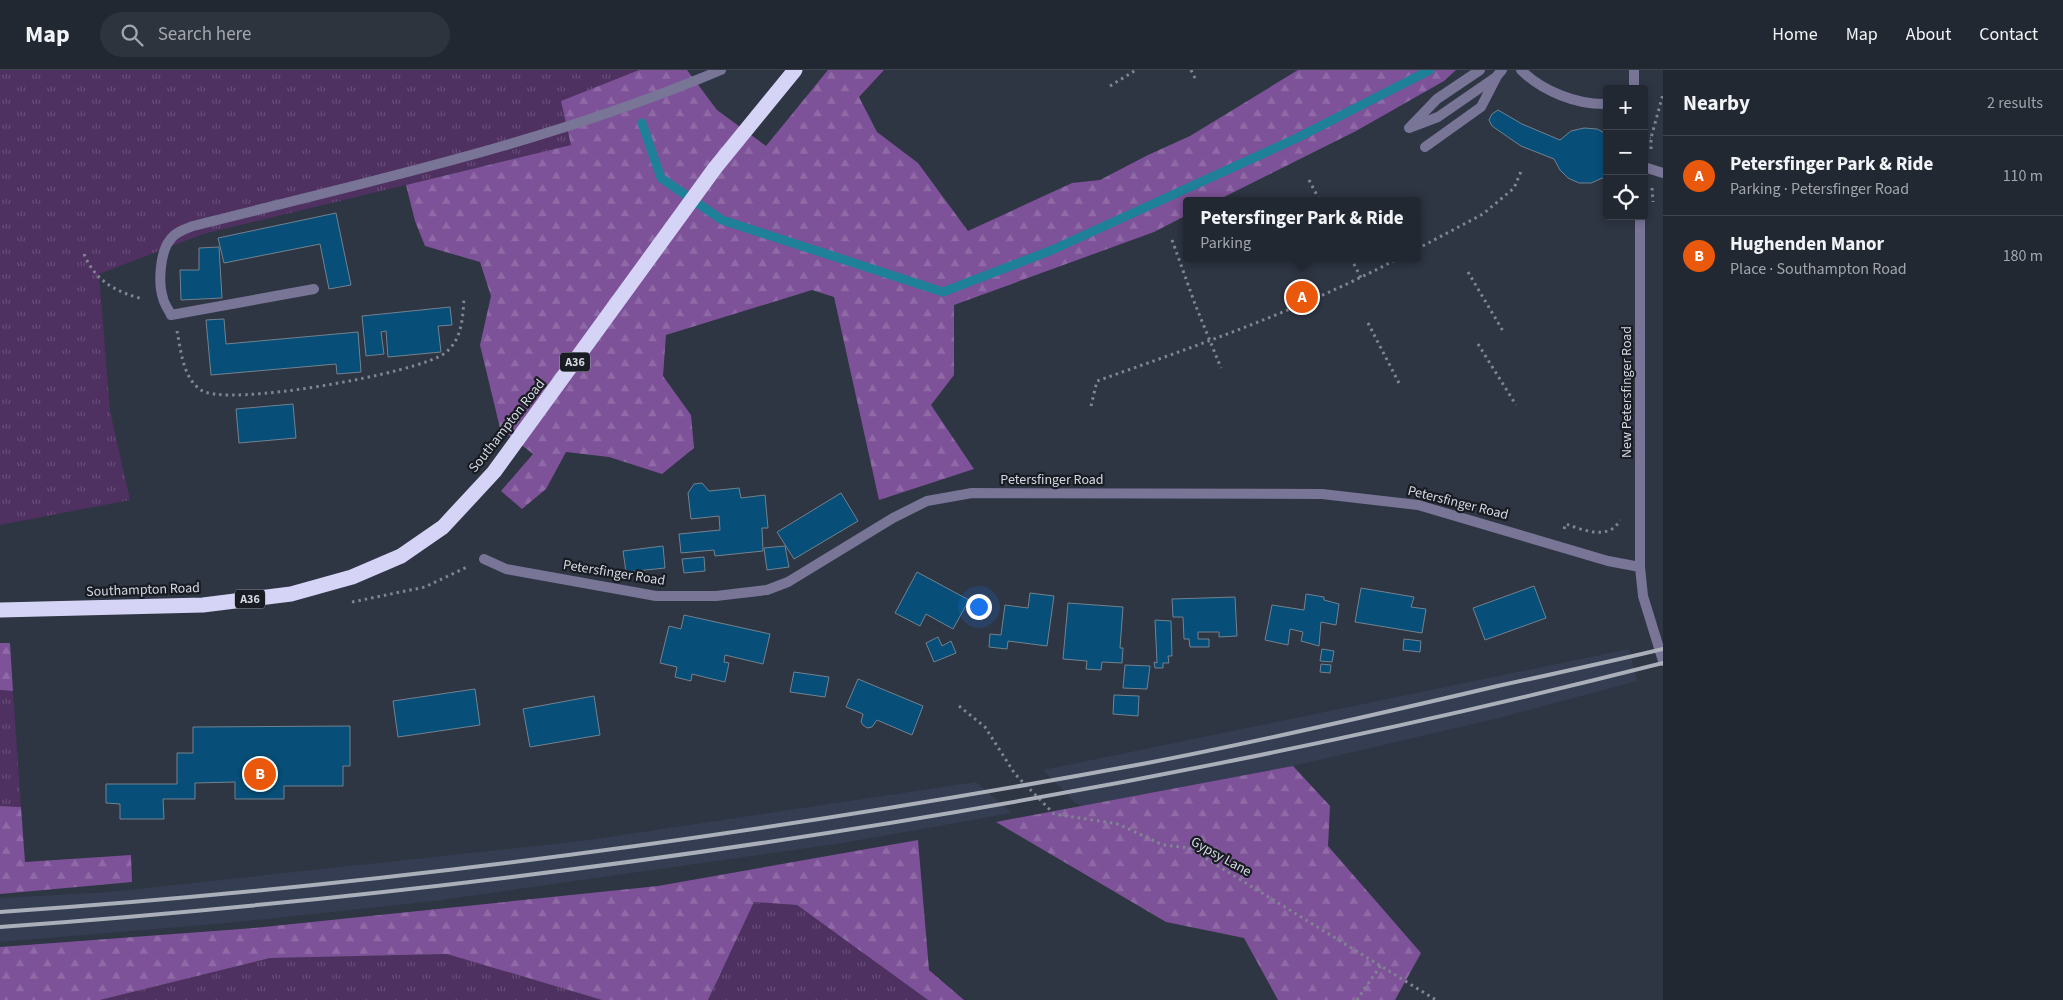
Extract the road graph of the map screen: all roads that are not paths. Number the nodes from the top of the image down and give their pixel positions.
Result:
1 (721, 70) edge
2 (795, 70) edge
3 (1480, 70) edge
4 (1521, 70) edge
5 (1634, 70) edge
6 (1499, 74) edge
7 (1634, 85) edge
8 (1603, 104) edge
9 (1425, 147) dead end
10 (1648, 168) edge
11 (1663, 173) edge
12 (1640, 220) edge
13 (314, 289) dead end
14 (484, 559) dead end
15 (1640, 567) junction
16 (0, 610) edge
17 (1663, 661) edge

1 - 13 street
2 - 16 highway, Southampton Road / A36
3 - 6 street
4 - 8 street
5 - 7 street
6 - 9 street
10 - 11 street
12 - 15 street, New Petersfinger Road
14 - 15 street, Petersfinger Road
15 - 17 street, New Petersfinger Road

